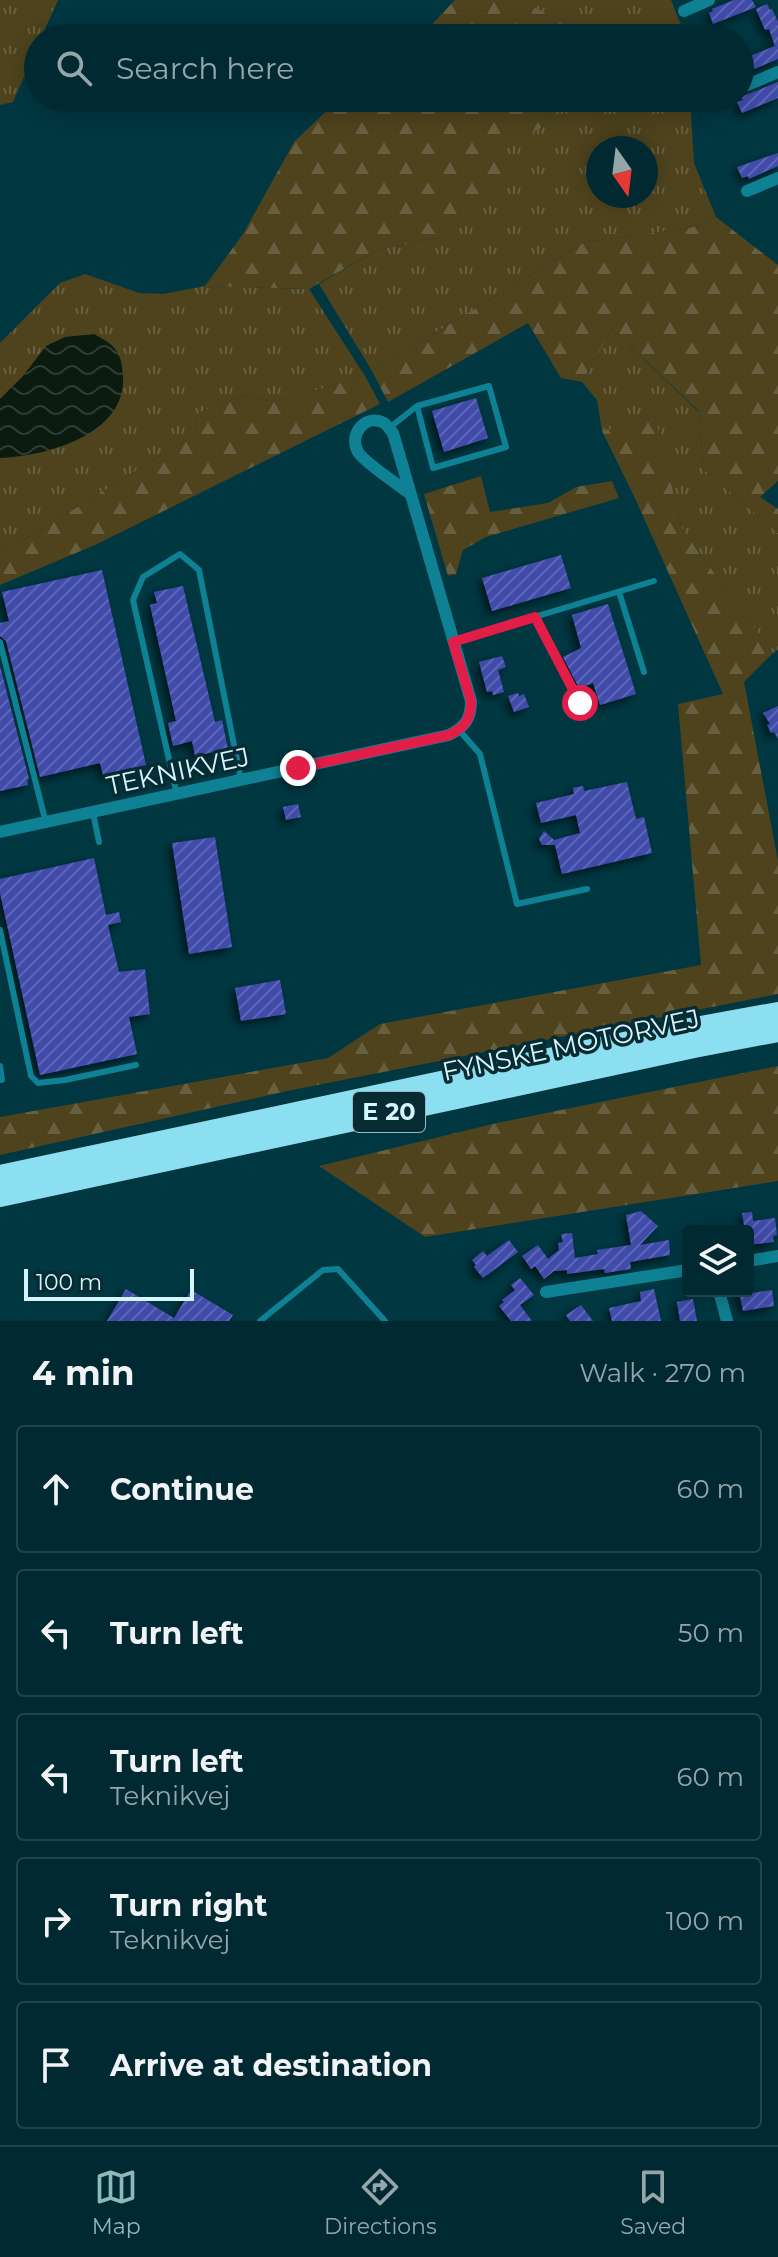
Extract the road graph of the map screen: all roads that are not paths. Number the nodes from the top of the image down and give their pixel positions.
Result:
1 (709, 0) edge
2 (684, 11) dead end
3 (778, 72) edge
4 (754, 82) edge
5 (778, 178) edge
6 (747, 191) dead end
7 (417, 406) junction
8 (389, 428) junction
9 (409, 493) junction
10 (654, 581) dead end
11 (619, 592) junction
12 (535, 617) junction
13 (0, 642) edge
14 (453, 642) junction
15 (644, 672) dead end
16 (580, 703) dead end
17 (459, 730) junction
18 (241, 780) junction
19 (177, 795) junction
20 (93, 813) junction
21 (46, 823) junction
22 (0, 832) edge
23 (99, 842) dead end
24 (587, 889) dead end
25 (0, 930) edge
26 (778, 1013) edge
27 (778, 1031) edge
28 (136, 1065) dead end
29 (0, 1066) edge
30 (2, 1080) dead end
31 (0, 1176) edge
32 (0, 1196) edge
33 (778, 1256) edge
34 (754, 1260) edge
35 (682, 1271) edge
36 (546, 1292) dead end
37 (721, 1297) edge
38 (260, 1321) edge
39 (385, 1321) edge
40 (727, 1321) edge

1 - 2 street
3 - 4 street
5 - 6 street
7 - 7 lane
7 - 8 lane
8 - 9 street
8 - 9 street
9 - 14 street
10 - 11 lane
11 - 12 lane
11 - 15 lane
12 - 14 lane
12 - 16 lane
13 - 21 lane
14 - 17 street
17 - 18 street, TEKNIKVEJ
17 - 24 lane
18 - 19 street, TEKNIKVEJ
18 - 19 lane
19 - 20 street, TEKNIKVEJ
20 - 21 street, TEKNIKVEJ
20 - 23 lane
21 - 22 street, TEKNIKVEJ
25 - 28 lane
26 - 31 highway, FYNSKE MOTORVEJ / E 20
27 - 32 highway, FYNSKE MOTORVEJ / E 20
29 - 30 lane
33 - 34 street
35 - 36 street
37 - 40 street
38 - 39 lane

